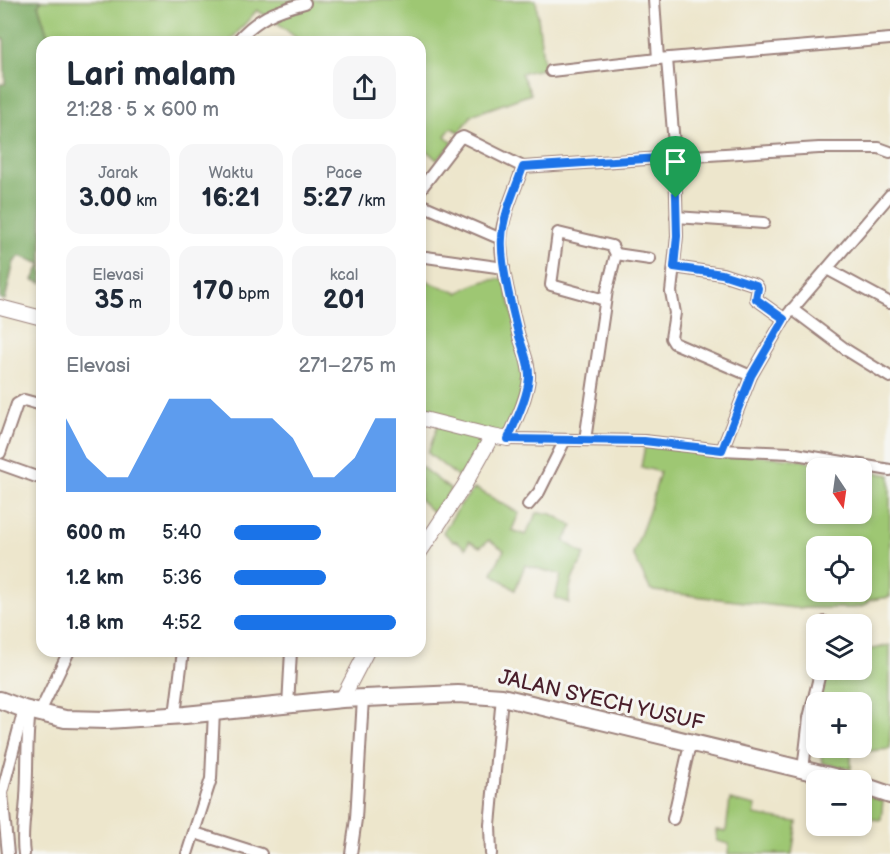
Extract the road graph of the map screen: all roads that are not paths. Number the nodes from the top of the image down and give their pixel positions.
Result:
1 (654, 0) edge
2 (305, 3) dead end
3 (242, 36) edge
4 (890, 39) edge
5 (663, 59) junction
6 (551, 70) dead end
7 (890, 152) edge
8 (675, 157) junction
9 (523, 167) junction
10 (426, 181) edge
11 (890, 195) edge
12 (426, 207) edge
13 (676, 217) junction
14 (764, 224) dead end
15 (501, 239) junction
16 (616, 254) junction
17 (426, 257) dead end
18 (650, 259) dead end
19 (674, 267) junction
20 (504, 268) junction
21 (827, 269) junction
22 (605, 300) junction
23 (890, 303) edge
24 (0, 307) edge
25 (792, 309) junction
26 (36, 316) edge
27 (784, 319) junction
28 (751, 376) junction
29 (890, 377) edge
30 (36, 403) edge
31 (426, 420) edge
32 (492, 436) junction
33 (508, 439) junction
34 (565, 440) junction
35 (585, 440) junction
36 (722, 450) junction
37 (0, 453) edge
38 (0, 464) edge
39 (890, 470) edge
40 (36, 477) edge
41 (528, 505) dead end
42 (426, 543) edge
43 (65, 657) edge
44 (182, 657) edge
45 (291, 657) edge
46 (364, 657) edge
47 (819, 680) edge
48 (502, 697) junction
49 (363, 698) junction
50 (342, 699) junction
51 (0, 700) edge
52 (288, 706) junction
53 (31, 710) junction
54 (214, 711) junction
55 (175, 715) junction
56 (690, 744) junction
57 (803, 770) junction
58 (806, 771) edge
59 (872, 789) edge
60 (1, 794) edge
61 (890, 795) edge
62 (674, 819) dead end
63 (195, 833) junction
64 (8, 854) edge
65 (24, 854) edge
66 (187, 854) edge
67 (261, 854) edge
68 (351, 854) edge
69 (491, 854) edge

1 - 5 street
2 - 3 street
4 - 5 street
5 - 6 street
5 - 8 street
7 - 8 street
8 - 9 street
8 - 13 street
9 - 10 street
9 - 15 street
11 - 21 street
12 - 15 street
13 - 14 street
13 - 19 street
15 - 20 street
16 - 18 street
16 - 22 street
16 - 22 street
17 - 20 street
19 - 27 street
19 - 28 street
20 - 33 street
21 - 23 street
21 - 25 street
22 - 35 street
24 - 26 street
25 - 27 street
25 - 29 street
27 - 28 street
28 - 36 street
30 - 37 street
31 - 32 street
32 - 33 street
32 - 42 street
33 - 34 street
34 - 35 street
34 - 41 street
35 - 36 street
36 - 39 street
38 - 40 street
43 - 53 street
44 - 55 street
45 - 52 street
46 - 50 street
47 - 57 street
48 - 49 main road, JALAN SYECH YUSUF
48 - 56 main road, JALAN SYECH YUSUF
48 - 69 street
49 - 50 main road, JALAN SYECH YUSUF
49 - 68 street
50 - 52 main road, JALAN SYECH YUSUF
51 - 53 main road, JALAN SYECH YUSUF
52 - 54 main road, JALAN SYECH YUSUF
53 - 55 main road, JALAN SYECH YUSUF
53 - 60 street
53 - 65 street
54 - 55 main road, JALAN SYECH YUSUF
54 - 63 street
56 - 57 main road, JALAN SYECH YUSUF
56 - 62 street
57 - 58 main road, JALAN SYECH YUSUF
59 - 61 main road
60 - 64 street
63 - 66 street
63 - 67 street

